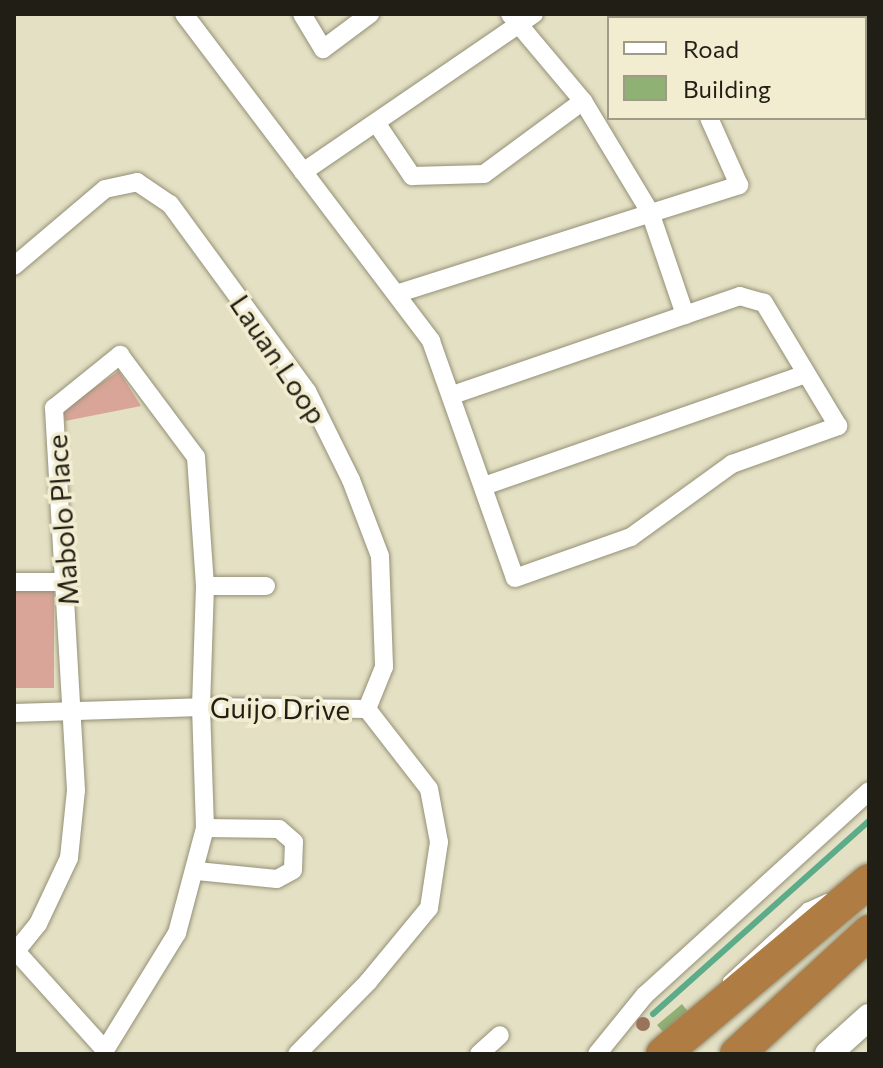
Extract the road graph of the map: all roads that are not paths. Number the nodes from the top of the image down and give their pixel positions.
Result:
1 (184, 14) edge
2 (302, 14) edge
3 (370, 14) edge
4 (534, 14) edge
5 (514, 20) edge
6 (583, 101) junction
7 (710, 120) edge
8 (377, 124) junction
9 (303, 172) junction
10 (650, 212) junction
11 (14, 266) edge
12 (399, 293) junction
13 (685, 315) junction
14 (805, 374) junction
15 (453, 395) junction
16 (484, 486) junction
17 (14, 582) edge
18 (67, 582) junction
19 (205, 586) junction
20 (266, 586) dead end
21 (201, 707) junction
22 (367, 709) junction
23 (72, 711) junction
24 (14, 713) edge
25 (869, 791) edge
26 (205, 828) junction
27 (197, 871) junction
28 (869, 880) edge
29 (869, 932) edge
30 (869, 948) edge
31 (813, 986) junction
32 (869, 1017) edge
33 (500, 1035) dead end
34 (304, 1052) edge
35 (479, 1054) edge
36 (597, 1054) edge
37 (654, 1054) edge
38 (663, 1054) edge
39 (737, 1054) edge
40 (828, 1054) edge

1 - 9 street
2 - 3 street
4 - 5 street
5 - 6 street
5 - 8 street
6 - 8 street
6 - 10 street
7 - 10 street
8 - 9 street
9 - 12 street
10 - 12 street
10 - 13 street
11 - 22 street, Lauan Loop
12 - 15 street
13 - 14 street
13 - 15 street
14 - 16 street
14 - 16 street
15 - 16 street
17 - 18 street
18 - 19 street, Mabolo Place
18 - 23 street, Mabolo Place
19 - 20 street
19 - 21 street, Mabolo Place
21 - 22 street, Guijo Drive
21 - 23 street, Guijo Drive
21 - 26 street, Mabolo Place
22 - 34 street, Guijo Drive
23 - 24 street, Guijo Drive
23 - 27 street, Mabolo Place
25 - 36 street
26 - 27 street, Mabolo Place
26 - 27 street
28 - 37 lane
28 - 38 highway
29 - 31 highway
30 - 31 highway
31 - 39 highway
32 - 40 main road
33 - 35 street

